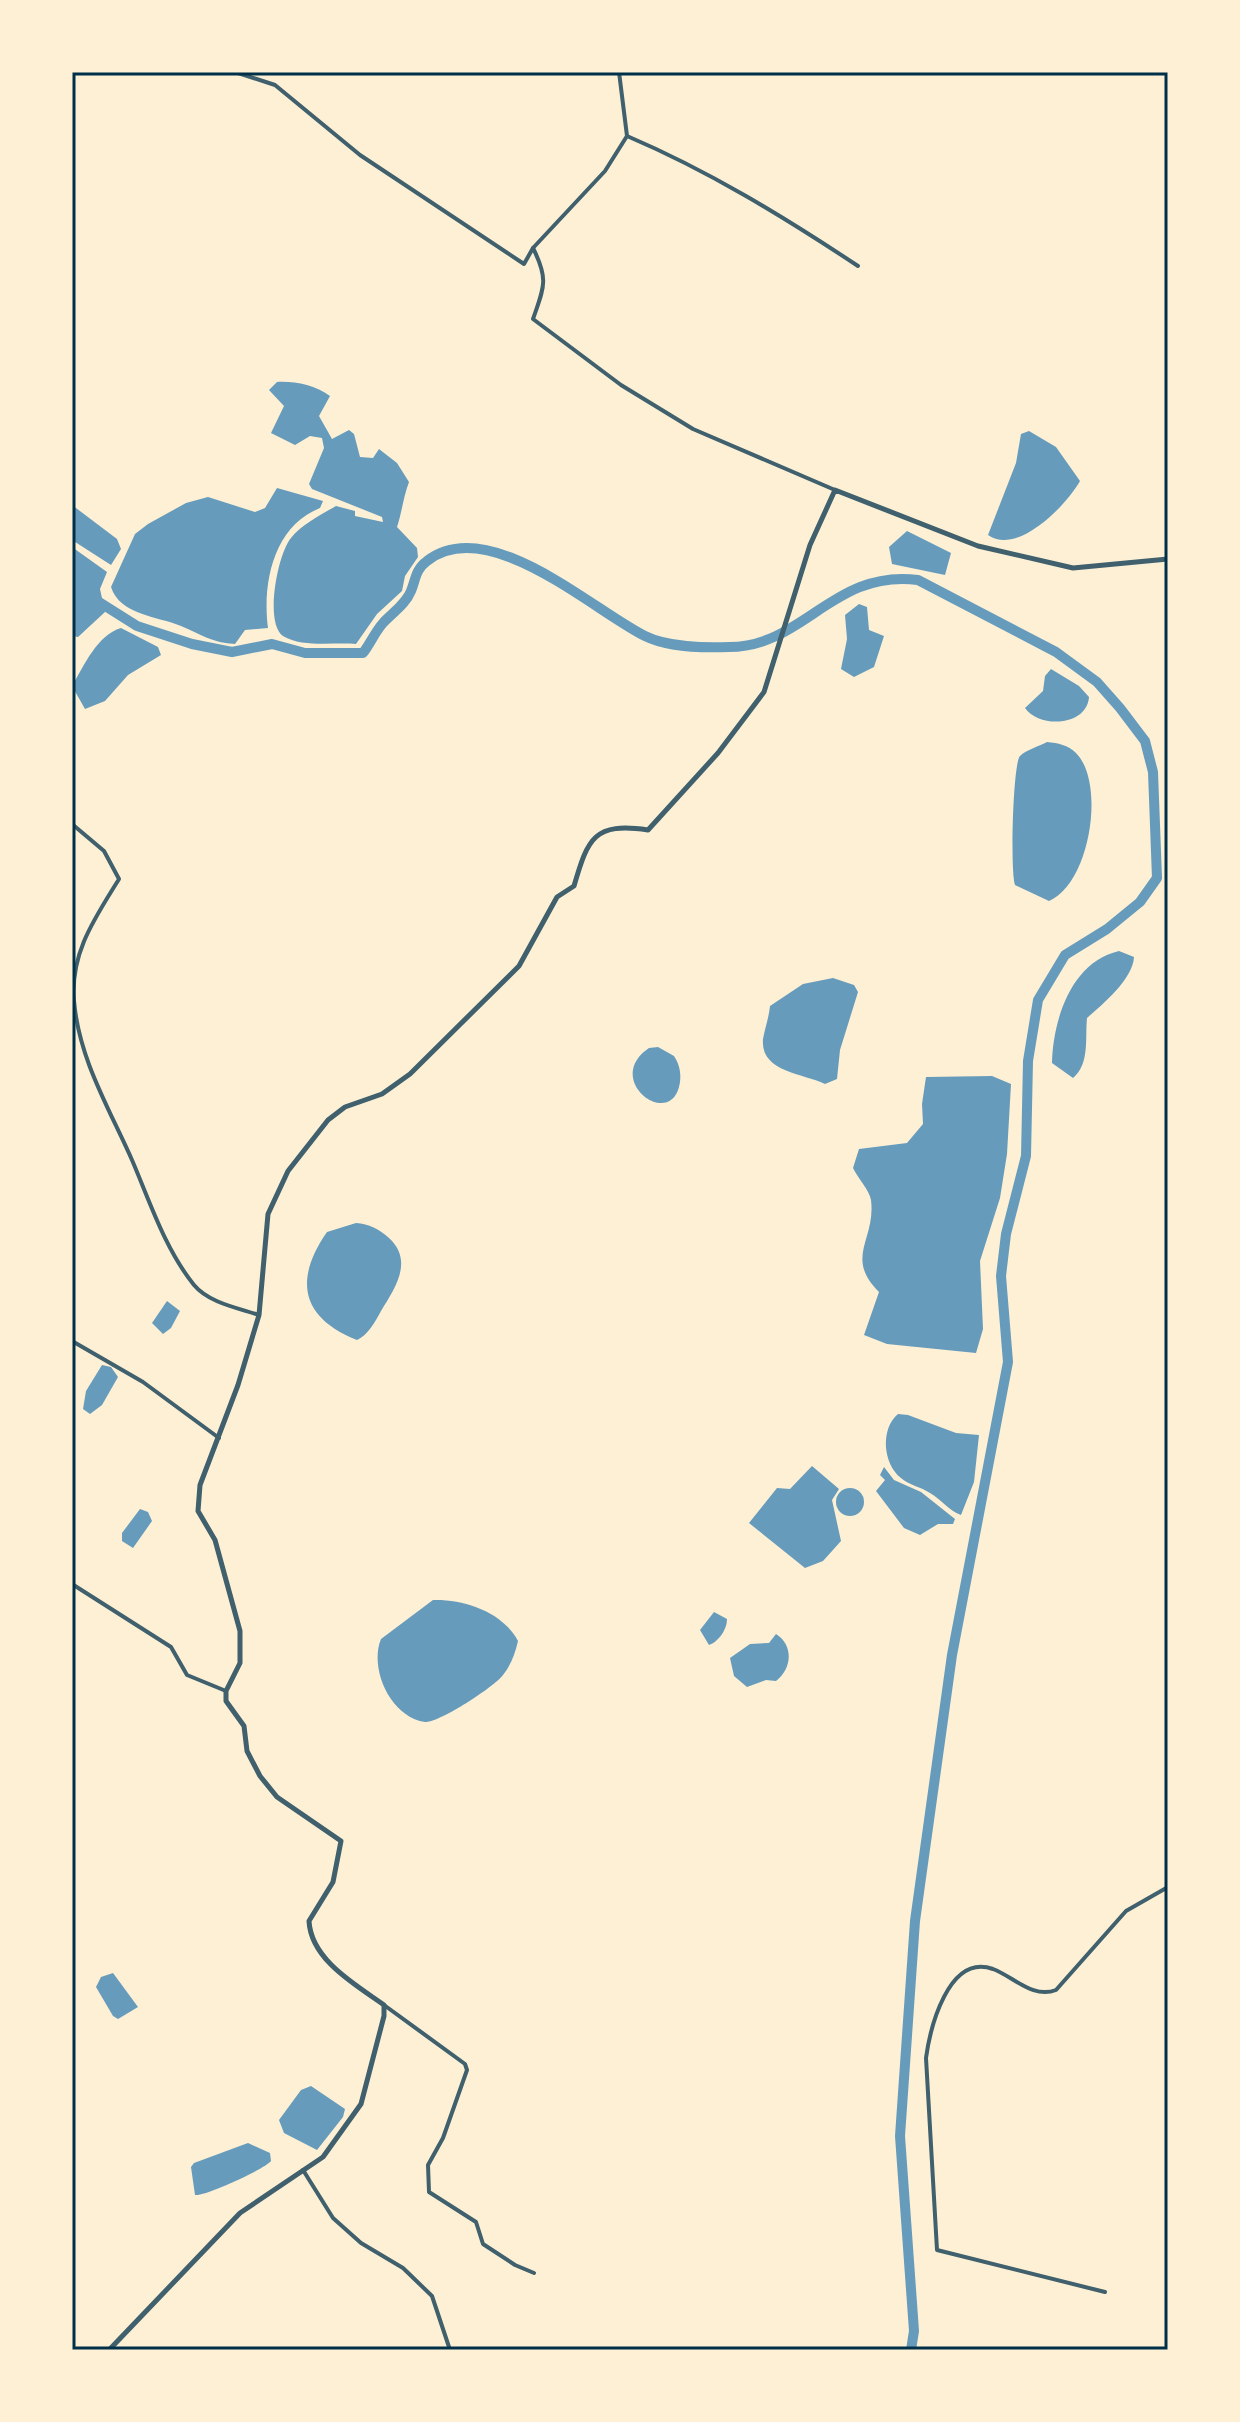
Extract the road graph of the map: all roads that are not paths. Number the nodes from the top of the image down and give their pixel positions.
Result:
1 (235, 72) edge
2 (619, 72) edge
3 (627, 136) junction
4 (533, 248) junction
5 (858, 266) dead end
6 (835, 490) junction
7 (1168, 559) edge
8 (72, 824) edge
9 (259, 1315) junction
10 (72, 1341) edge
11 (219, 1438) junction
12 (72, 1584) edge
13 (226, 1691) junction
14 (1168, 1887) edge
15 (384, 2005) junction
16 (303, 2170) junction
17 (534, 2273) dead end
18 (1105, 2292) dead end
19 (109, 2350) edge
20 (450, 2350) edge

1 - 4 street
2 - 3 street
3 - 4 street
3 - 5 street
4 - 6 street
6 - 7 street
6 - 9 street
8 - 9 street
9 - 11 street
10 - 11 street
11 - 13 street
12 - 13 street
13 - 15 street
14 - 18 street
15 - 16 street
15 - 17 street
16 - 19 street
16 - 20 street

